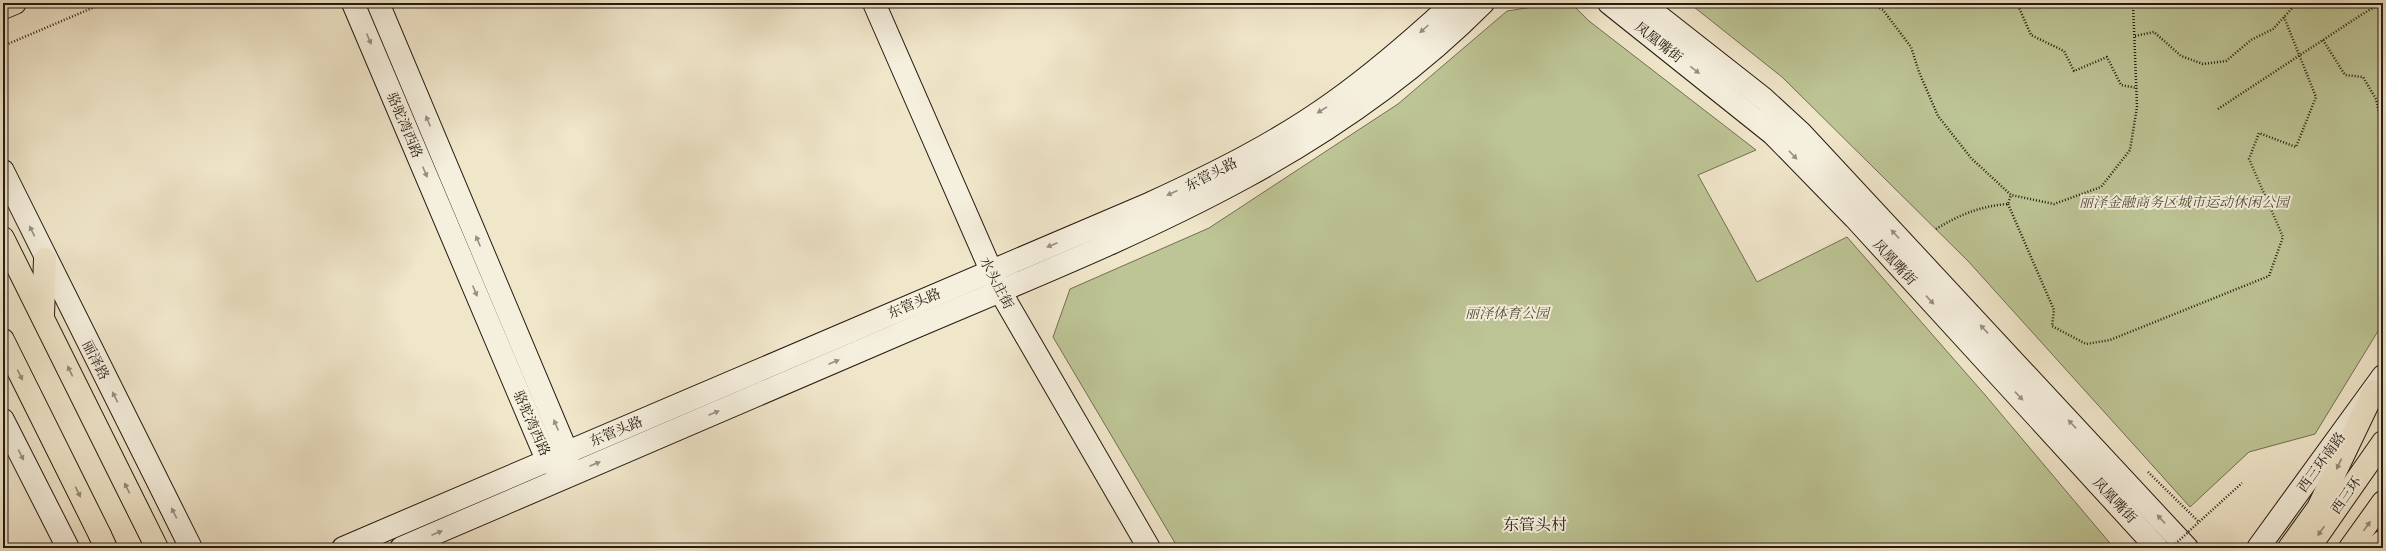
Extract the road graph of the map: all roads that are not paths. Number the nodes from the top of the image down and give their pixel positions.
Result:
1 (15, 3) edge
2 (353, 3) edge
3 (378, 3) edge
4 (874, 3) edge
5 (1453, 3) edge
6 (1483, 3) edge
7 (1609, 3) edge
8 (1642, 3) edge
9 (3, 8) edge
10 (3, 172) edge
11 (3, 238) edge
12 (45, 259) junction
13 (990, 271) junction
14 (1000, 291) junction
15 (43, 317) junction
16 (3, 340) edge
17 (2378, 383) edge
18 (3, 420) edge
19 (2383, 442) edge
20 (567, 452) junction
21 (547, 460) junction
22 (568, 476) junction
23 (2383, 502) edge
24 (2273, 527) junction
25 (2383, 541) edge
26 (103, 544) edge
27 (68, 548) edge
28 (157, 548) edge
29 (191, 548) edge
30 (343, 548) edge
31 (401, 548) edge
32 (1149, 548) edge
33 (2157, 548) edge
34 (2187, 548) edge
35 (2247, 548) edge
36 (2258, 548) edge
37 (2289, 548) edge
38 (2309, 548) edge
39 (2350, 548) edge
40 (2375, 548) edge

1 - 9 main road
2 -> 21 street, 骆驼湾西路
20 -> 3 street, 骆驼湾西路
4 - 13 street, 水头庄街
5 -> 13 street, 东管头路
6 - 14 street, 东管头路
7 -> 33 street, 凤凰嘴街
34 -> 8 street, 凤凰嘴街
12 -> 10 street, 丽泽路
11 - 15 main road, 丽泽路
12 - 15 main road
29 -> 12 street, 丽泽路
13 - 14 street, 水头庄街
13 - 20 street, 东管头路
22 -> 14 street, 东管头路
14 - 32 street, 水头庄街
28 -> 15 main road, 丽泽路
16 -> 26 main road
17 - 24 street, 西三环南路
17 -> 37 main road
18 -> 27 street
19 -> 38 main road, 西三环
20 - 21 street, 东管头路
20 - 22 street, 骆驼湾西路
21 - 22 street, 骆驼湾西路
21 - 30 street, 东管头路
31 -> 22 street, 东管头路
39 -> 23 main road
24 - 35 street
24 - 36 street, 西三环南路
25 - 40 main road

